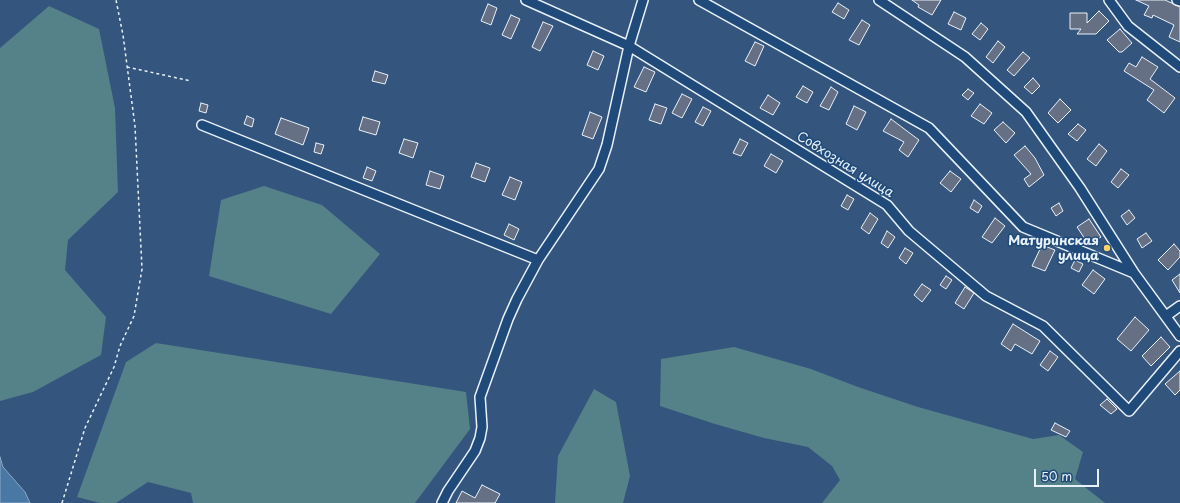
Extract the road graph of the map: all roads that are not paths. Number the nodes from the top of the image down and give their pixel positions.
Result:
1 (526, 0) edge
2 (643, 0) edge
3 (699, 0) edge
4 (879, 0) edge
5 (1109, 0) edge
6 (1177, 0) edge
7 (1180, 2) edge
8 (630, 46) junction
9 (1180, 67) edge
10 (202, 125) dead end
11 (538, 260) junction
12 (1134, 273) junction
13 (1180, 306) edge
14 (1166, 316) junction
15 (1180, 336) edge
16 (1180, 352) edge
17 (442, 503) edge

1 - 8 street, Совхозная улица
2 - 8 street
3 - 12 street
4 - 12 street
5 - 9 street
6 - 7 street
8 - 11 street
8 - 16 street, Совхозная улица
10 - 11 street
11 - 17 street
12 - 14 street
13 - 14 street
14 - 15 street

